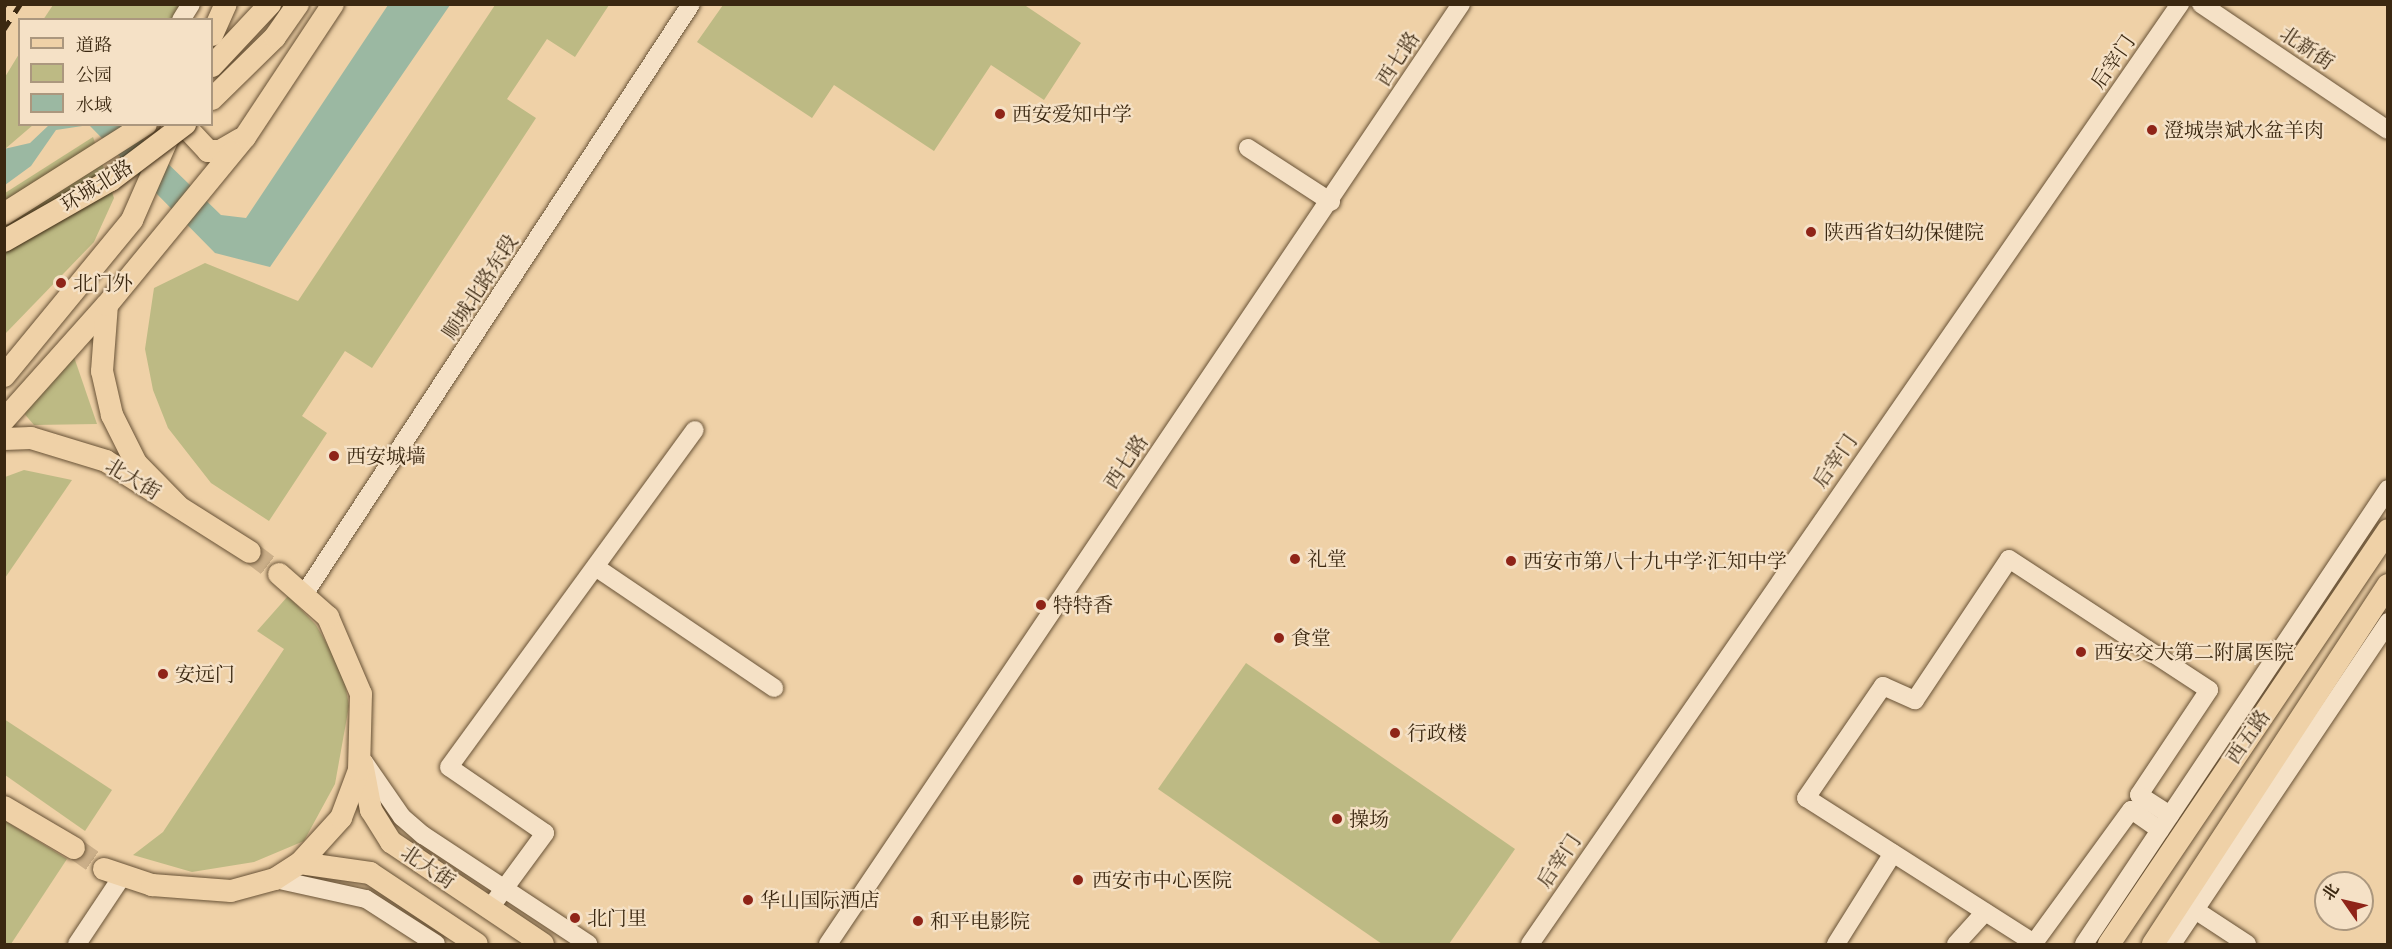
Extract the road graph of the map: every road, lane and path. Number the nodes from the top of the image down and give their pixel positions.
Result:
1 (191, 4) edge
2 (226, 4) edge
3 (270, 4) edge
4 (298, 4) edge
5 (333, 4) edge
6 (692, 4) edge
7 (1461, 4) edge
8 (2180, 4) edge
9 (2200, 4) edge
10 (182, 18) edge
11 (213, 33) edge
12 (213, 65) edge
13 (213, 98) edge
14 (143, 126) edge
15 (172, 126) edge
16 (181, 126) edge
17 (186, 126) edge
18 (2388, 130) edge
19 (245, 136) junction
20 (1248, 148) dead end
21 (1331, 202) junction
22 (4, 214) edge
23 (4, 241) edge
24 (107, 305) junction
25 (4, 376) edge
26 (4, 420) edge
27 (695, 430) dead end
28 (4, 440) edge
29 (2388, 489) edge
30 (178, 506) junction
31 (2388, 530) edge
32 (250, 552) tunnel mouth
33 (597, 568) junction
34 (279, 574) tunnel mouth
35 (2388, 585) edge
36 (306, 593) junction
37 (2388, 622) edge
38 (774, 688) dead end
39 (361, 756) junction
40 (4, 807) edge
41 (2165, 822) junction
42 (74, 848) tunnel mouth
43 (1893, 853) junction
44 (300, 863) junction
45 (113, 872) joint
46 (275, 879) junction
47 (505, 888) junction
48 (2188, 906) junction
49 (490, 908) junction
50 (1985, 912) junction
51 (77, 945) edge
52 (436, 945) edge
53 (477, 945) edge
54 (543, 945) edge
55 (588, 945) edge
56 (828, 945) edge
57 (1530, 945) edge
58 (1836, 945) edge
59 (1956, 945) edge
60 (2084, 945) edge
61 (2109, 945) edge
62 (2153, 945) edge
63 (2172, 945) edge
64 (2247, 945) edge

1 - 10 street
2 - 11 main road
3 - 12 main road
4 - 13 main road
5 - 19 main road
6 - 36 street, 顺城北路东段
7 - 21 street, 西七路
8 - 57 street, 后宰门
9 - 18 street, 北新街
14 - 22 main road, 环城北路
15 - 25 main road, bridge
16 - 23 main road, 环城北路, bridge
17 - 19 main road
19 - 24 main road
20 - 21 street
21 - 56 street, 西七路
24 - 26 main road
24 - 30 main road
27 - 33 street
28 - 30 main road, 北大街
29 - 41 street
30 - 32 main road, 北大街
31 - 61 main road, 西五路
33 - 38 street
33 - 47 street
34 - 36 main road, 北大街
35 - 48 main road, 西五路
36 - 39 main road, 北大街
37 - 48 street
39 - 44 main road, 北大街
39 - 47 street
39 - 49 main road, 北大街
40 - 42 main road
41 - 43 street
41 - 50 street
41 - 60 street
43 - 50 street
43 - 58 street
44 - 46 main road, 北大街
44 - 53 main road, 北大街
45 - 46 main road, 北大街
45 - 51 street
46 - 52 street
47 - 49 street
47 - 55 street
48 - 62 main road, 西五路
48 - 63 street
48 - 64 street
49 - 54 main road, 北大街
50 - 59 street

